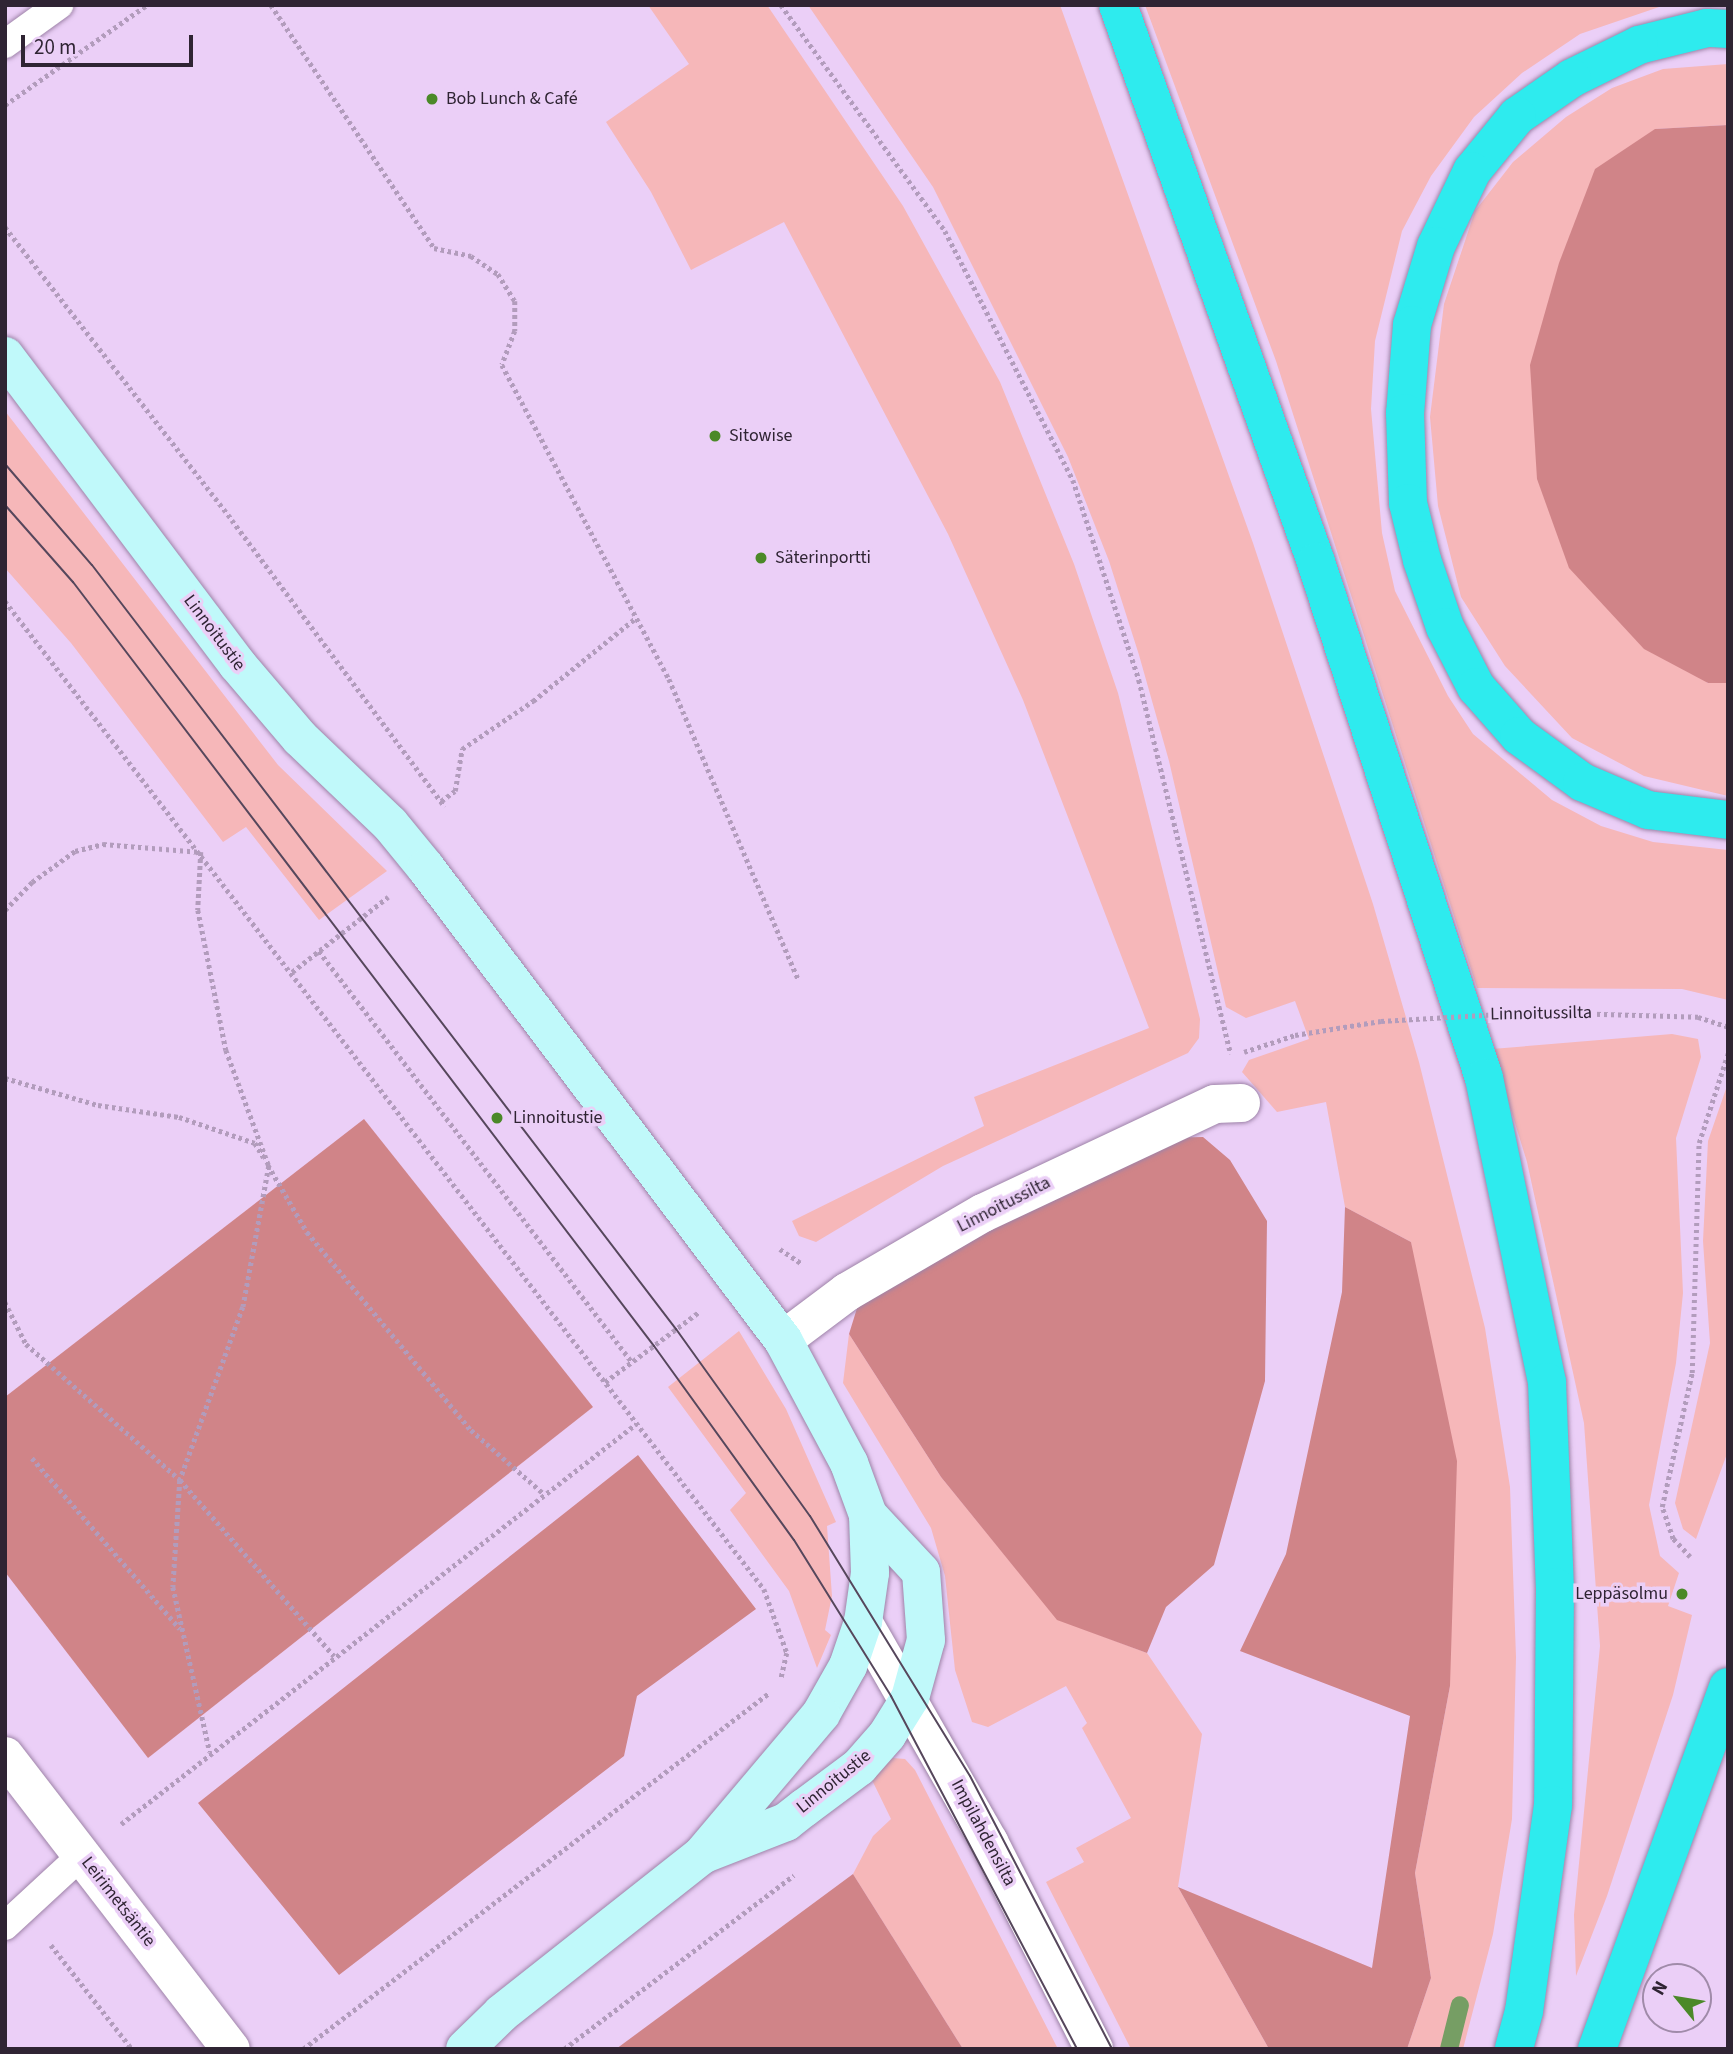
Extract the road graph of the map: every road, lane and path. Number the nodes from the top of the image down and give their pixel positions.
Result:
1 (59, 5) edge
2 (147, 5) edge
3 (271, 5) edge
4 (781, 5) edge
5 (1102, 5) edge
6 (1118, 5) edge
7 (1728, 29) edge
8 (5, 44) edge
9 (5, 105) edge
10 (1163, 136) junction
11 (5, 227) edge
12 (5, 356) edge
13 (5, 601) edge
14 (636, 618) junction
15 (341, 667) dead end
16 (441, 801) dead end
17 (1728, 820) edge
18 (201, 852) junction
19 (426, 869) junction
20 (5, 910) edge
21 (319, 951) junction
22 (292, 972) junction
23 (798, 978) dead end
24 (1728, 1027) edge
25 (1728, 1053) edge
26 (5, 1078) edge
27 (1241, 1103) dead end
28 (268, 1166) junction
29 (781, 1250) dead end
30 (739, 1282) junction
31 (5, 1302) edge
32 (783, 1340) junction
33 (632, 1362) junction
34 (605, 1382) junction
35 (636, 1424) junction
36 (32, 1458) dead end
37 (180, 1480) junction
38 (544, 1494) junction
39 (868, 1515) junction
40 (1690, 1557) dead end
41 (863, 1622) junction
42 (182, 1631) junction
43 (334, 1656) junction
44 (778, 1683) dead end
45 (1728, 1687) edge
46 (774, 1690) dead end
47 (910, 1698) junction
48 (210, 1752) junction
49 (5, 1756) edge
50 (82, 1855) junction
51 (702, 1855) junction
52 (758, 1902) dead end
53 (14, 1918) edge
54 (132, 2049) edge
55 (231, 2049) edge
56 (303, 2049) edge
57 (465, 2049) edge
58 (564, 2049) edge
59 (1094, 2049) edge
60 (1514, 2049) edge
61 (1597, 2049) edge

1 - 8 lane
2 - 9 path
3 - 14 path
4 - 24 path, Linnoitussilta, bridge
5 - 10 highway
6 - 10 highway
7 - 17 highway
10 - 60 highway
11 - 15 path
12 - 19 street, Linnoitustie
13 - 18 path
14 - 16 path
14 - 23 path
18 - 20 path
18 - 22 path
18 - 28 path
19 - 21 path
19 - 30 street, Linnoitustie
21 - 22 path
21 - 33 path
22 - 34 path
25 - 40 path
26 - 28 path
27 - 32 street, Linnoitussilta
28 - 37 path
28 - 38 path
29 - 30 path
30 - 32 street, Linnoitustie
30 - 33 path
31 - 37 path
32 - 39 street, Linnoitustie
33 - 34 path
34 - 35 path
35 - 38 path
35 - 44 path
36 - 42 path
37 - 42 path
37 - 43 path
38 - 43 path
39 - 41 street, Linnoitustie
39 - 47 street, Linnoitustie
41 - 47 street, Impilahdensilta
41 - 51 street, Linnoitustie
42 - 48 path
43 - 48 path
45 - 61 highway
46 - 56 path
47 - 51 street, Linnoitustie
47 - 59 street, Impilahdensilta
48 - 50 path
49 - 50 street, Leirimetsäntie
50 - 53 lane
50 - 55 street, Leirimetsäntie
51 - 57 street, Linnoitustie
52 - 58 path
53 - 54 path

